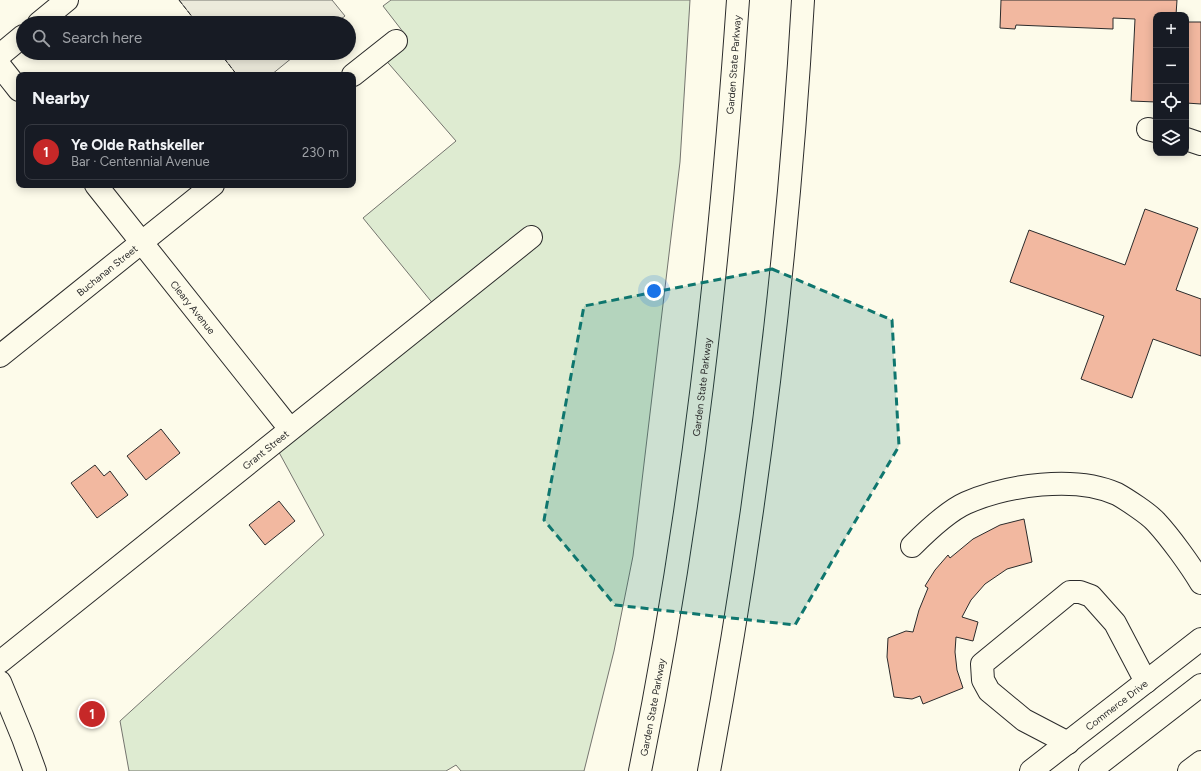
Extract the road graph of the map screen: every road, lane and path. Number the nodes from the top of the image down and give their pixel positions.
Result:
1 (68, 0) edge
2 (738, 0) edge
3 (803, 0) edge
4 (48, 16) edge
5 (396, 41) dead end
6 (16, 42) edge
7 (0, 55) edge
8 (0, 66) edge
9 (356, 73) edge
10 (16, 86) edge
11 (1189, 140) edge
12 (1201, 144) edge
13 (98, 188) edge
14 (209, 188) edge
15 (530, 237) dead end
16 (142, 241) junction
17 (0, 356) edge
18 (290, 429) junction
19 (912, 546) dead end
20 (1201, 583) edge
21 (1201, 639) edge
22 (0, 662) edge
23 (0, 682) edge
24 (1146, 682) junction
25 (1201, 685) edge
26 (1068, 743) junction
27 (1201, 762) edge
28 (640, 766) edge
29 (34, 771) edge
30 (710, 771) edge
31 (1031, 771) edge
32 (1090, 771) edge
33 (1189, 771) edge

1 - 4 main road
2 - 28 main road, Garden State Parkway
3 - 30 main road
5 - 9 main road
6 - 7 main road
8 - 10 main road
11 - 12 main road
13 - 16 main road, Cleary Avenue
14 - 16 main road, Buchanan Street
15 - 18 main road, Grant Street
16 - 17 main road, Buchanan Street
16 - 18 main road, Cleary Avenue
18 - 22 main road, Grant Street
19 - 20 main road
21 - 24 main road, Commerce Drive
23 - 29 main road
24 - 26 main road, Commerce Drive
24 - 26 main road
25 - 32 main road
26 - 31 main road, Commerce Drive
27 - 33 main road

